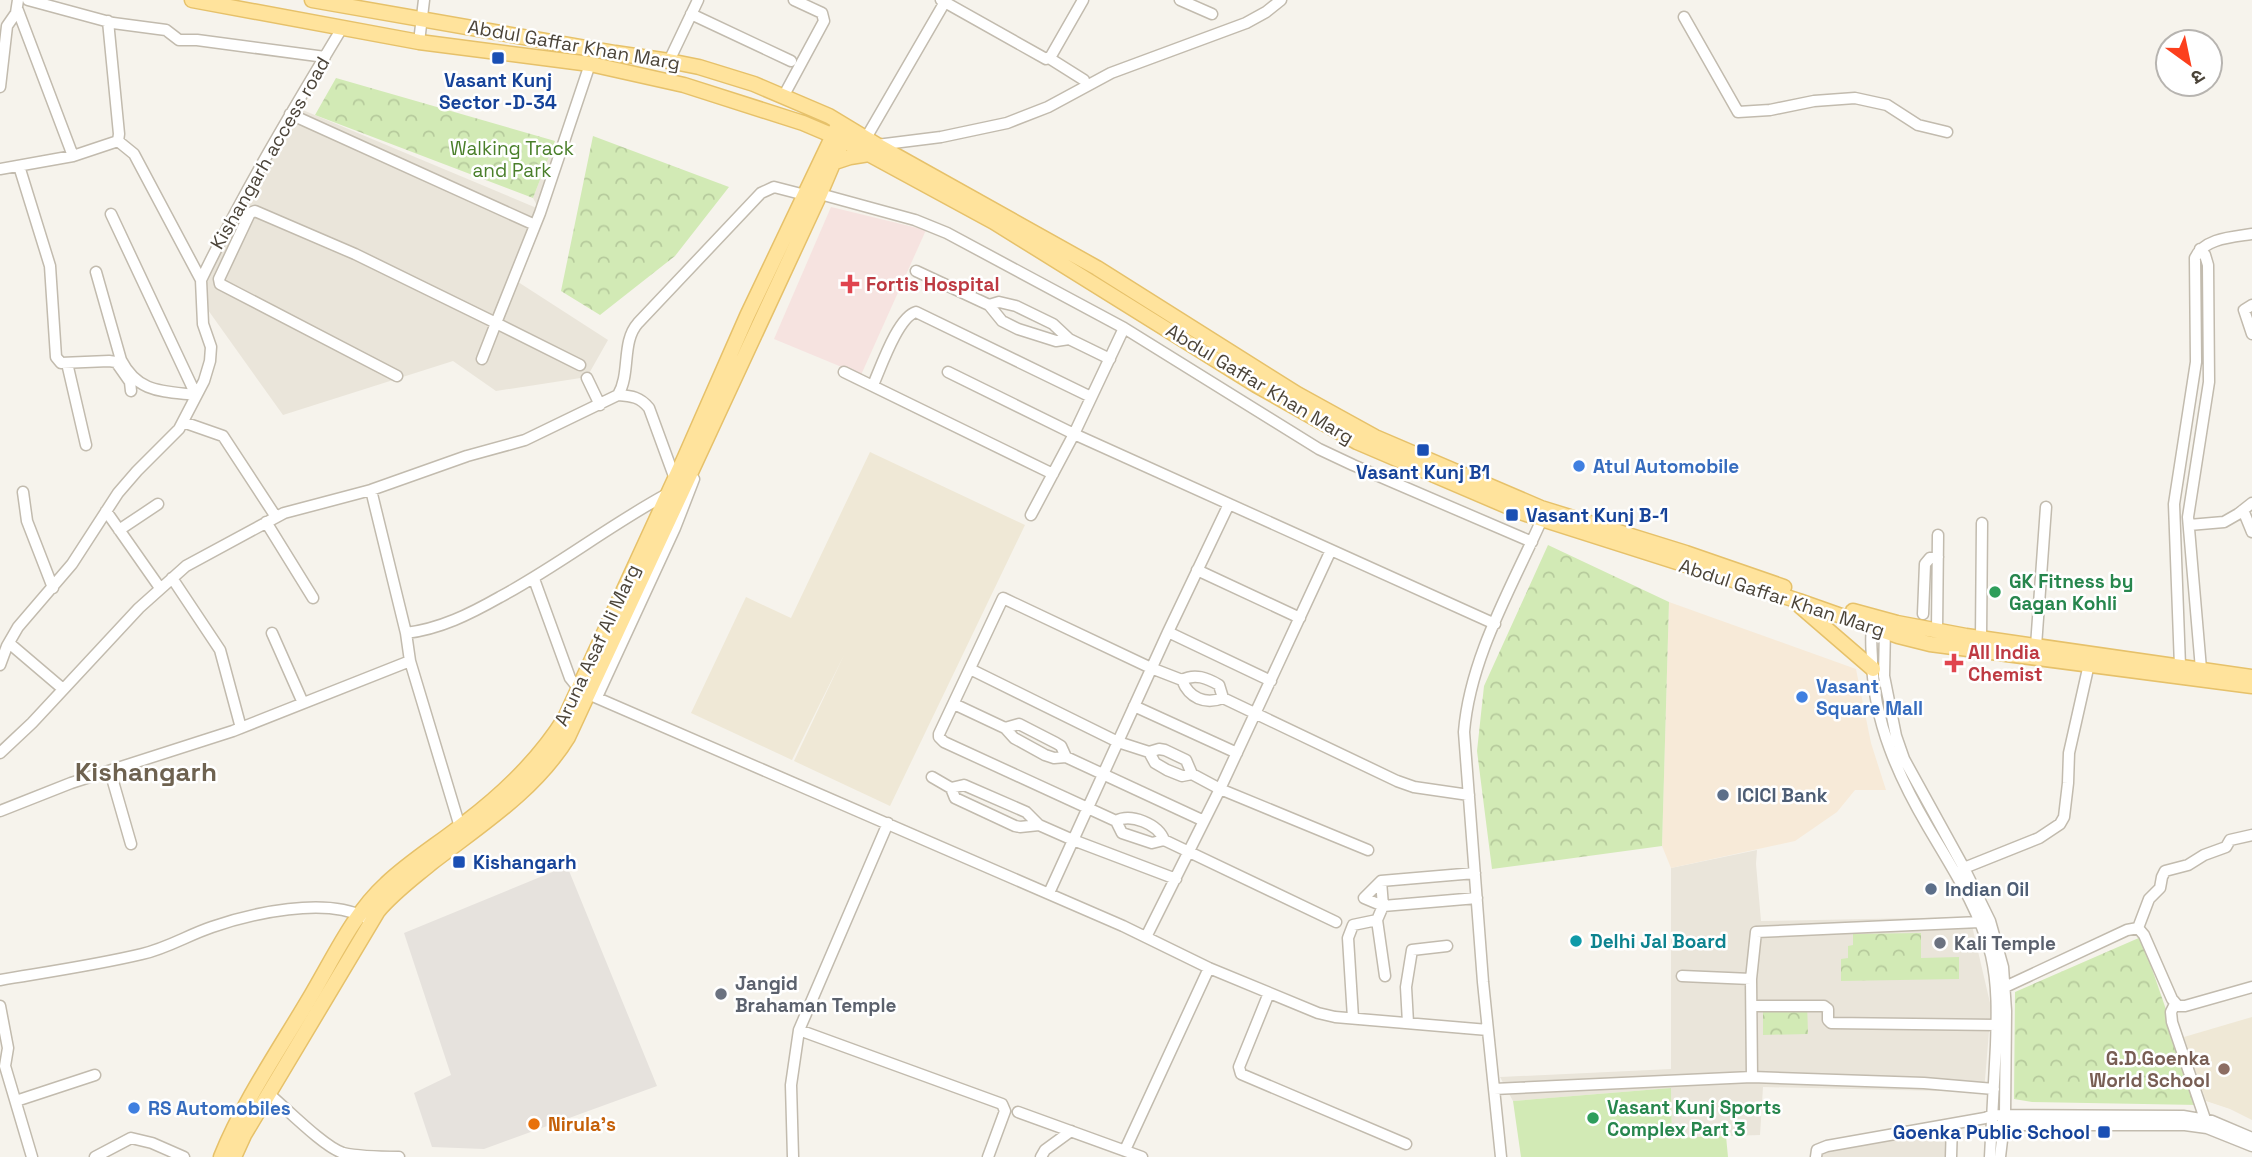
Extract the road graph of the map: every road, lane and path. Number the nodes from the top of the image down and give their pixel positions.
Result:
1 (29, 0) edge
2 (192, 0) edge
3 (312, 0) edge
4 (424, 0) edge
5 (698, 0) edge
6 (794, 0) edge
7 (1083, 0) edge
8 (1180, 0) edge
9 (1281, 0) edge
10 (944, 1) edge
11 (18, 4) edge
12 (691, 14) junction
13 (1212, 14) dead end
14 (1684, 17) dead end
15 (421, 19) junction
16 (108, 21) junction
17 (342, 28) junction
18 (418, 42) junction
19 (2, 55) edge
20 (325, 57) junction
21 (1049, 58) junction
22 (669, 61) junction
23 (791, 61) dead end
24 (590, 64) junction
25 (1084, 80) dead end
26 (0, 87) edge
27 (783, 97) junction
28 (290, 114) junction
29 (803, 123) junction
30 (838, 128) junction
31 (1947, 132) dead end
32 (117, 141) junction
33 (871, 146) junction
34 (73, 156) junction
35 (828, 159) junction
36 (19, 166) junction
37 (0, 169) edge
38 (812, 195) junction
39 (111, 214) dead end
40 (535, 225) junction
41 (2252, 233) edge
42 (2200, 249) junction
43 (916, 271) dead end
44 (96, 272) dead end
45 (201, 279) junction
46 (2252, 304) edge
47 (989, 305) junction
48 (496, 324) junction
49 (765, 324) dead end
50 (1124, 328) junction
51 (2252, 334) edge
52 (1069, 339) junction
53 (482, 359) dead end
54 (1110, 359) junction
55 (67, 363) junction
56 (580, 365) dead end
57 (844, 372) dead end
58 (948, 372) dead end
59 (2195, 372) junction
60 (392, 373) dead end
61 (2209, 373) junction
62 (587, 378) dead end
63 (873, 385) junction
64 (131, 391) dead end
65 (195, 395) junction
66 (618, 395) junction
67 (1091, 397) junction
68 (600, 405) junction
69 (183, 422) junction
70 (1074, 434) junction
71 (86, 445) dead end
72 (1053, 474) junction
73 (675, 479) junction
74 (371, 490) junction
75 (23, 492) dead end
76 (669, 493) junction
77 (158, 504) dead end
78 (1229, 504) junction
79 (2248, 506) edge
80 (2046, 508) dead end
81 (106, 511) junction
82 (1031, 515) dead end
83 (1542, 519) junction
84 (271, 520) junction
85 (1982, 523) dead end
86 (2189, 525) junction
87 (119, 530) junction
88 (2252, 532) edge
89 (1938, 535) dead end
90 (1532, 542) junction
91 (1331, 550) junction
92 (1938, 557) junction
93 (1197, 570) junction
94 (172, 578) junction
95 (534, 579) junction
96 (53, 588) junction
97 (160, 589) junction
98 (313, 598) dead end
99 (1793, 600) junction
100 (1923, 614) dead end
101 (1300, 618) junction
102 (1495, 624) junction
103 (1880, 624) junction
104 (1937, 631) junction
105 (1168, 632) junction
106 (272, 633) dead end
107 (406, 633) junction
108 (1981, 638) junction
109 (5, 642) edge
110 (2036, 646) junction
111 (410, 661) junction
112 (2089, 664) junction
113 (0, 665) edge
114 (2180, 666) junction
115 (1151, 668) junction
116 (970, 669) junction
117 (1873, 669) junction
118 (2201, 669) junction
119 (2252, 677) edge
120 (1182, 680) junction
121 (1271, 681) junction
122 (2252, 686) edge
123 (63, 689) junction
124 (588, 693) junction
125 (1223, 698) junction
126 (303, 703) junction
127 (954, 704) junction
128 (1134, 706) junction
129 (1255, 714) junction
130 (241, 728) junction
131 (1118, 742) junction
132 (1149, 752) junction
133 (0, 753) edge
134 (1237, 753) junction
135 (110, 771) junction
136 (1192, 774) junction
137 (1103, 775) junction
138 (932, 778) dead end
139 (951, 788) junction
140 (1220, 789) junction
141 (1469, 796) junction
142 (1088, 808) junction
143 (0, 811) edge
144 (1116, 821) junction
145 (1204, 821) junction
146 (888, 823) junction
147 (1039, 825) junction
148 (460, 827) junction
149 (2252, 835) edge
150 (1164, 840) junction
151 (1073, 841) junction
152 (131, 844) dead end
153 (1368, 850) dead end
154 (1190, 851) junction
155 (1960, 871) junction
156 (1475, 873) junction
157 (1176, 879) junction
158 (1381, 881) junction
159 (1049, 893) junction
160 (1477, 898) junction
161 (1383, 906) junction
162 (365, 918) junction
163 (1377, 920) junction
164 (1336, 922) dead end
165 (1980, 922) junction
166 (2138, 928) junction
167 (1146, 937) junction
168 (1447, 946) dead end
169 (1209, 968) junction
170 (1385, 976) dead end
171 (1682, 976) dead end
172 (0, 979) edge
173 (1751, 979) junction
174 (2005, 987) junction
175 (2252, 987) edge
176 (1269, 993) junction
177 (2175, 1004) junction
178 (0, 1006) edge
179 (1752, 1006) junction
180 (1353, 1018) junction
181 (1408, 1023) junction
182 (1997, 1025) junction
183 (799, 1030) junction
184 (1488, 1030) junction
185 (3, 1070) edge
186 (95, 1075) dead end
187 (1752, 1077) junction
188 (1494, 1089) junction
189 (1994, 1089) junction
190 (269, 1094) junction
191 (16, 1101) junction
192 (1018, 1112) dead end
193 (2204, 1119) junction
194 (1992, 1120) junction
195 (2004, 1120) junction
196 (1952, 1124) junction
197 (1071, 1131) junction
198 (2252, 1138) edge
199 (1406, 1144) dead end
200 (2252, 1146) edge
201 (1125, 1150) junction
202 (32, 1157) edge
203 (95, 1157) edge
204 (184, 1157) edge
205 (221, 1157) edge
206 (234, 1157) edge
207 (399, 1157) edge
208 (793, 1157) edge
209 (988, 1157) edge
210 (1041, 1157) edge
211 (1142, 1157) edge
212 (1501, 1157) edge
213 (1816, 1157) edge
214 (1951, 1157) edge
215 (1990, 1157) edge
216 (2000, 1157) edge

1 - 16 street
2 - 17 main road
3 - 15 main road, Abdul Gaffar Khan Marg
4 - 15 street
5 - 12 street
6 - 27 street
7 - 21 street
8 - 13 street
9 - 33 street
10 - 21 street
10 - 33 street
11 - 19 street
11 - 34 street
12 - 22 street
12 - 23 street
14 - 31 street
15 - 18 street
15 - 22 main road, Abdul Gaffar Khan Marg
16 - 20 street
16 - 32 street
17 - 18 main road, Abdul Gaffar Khan Marg
17 - 20 street, Kishangarh access road
18 - 24 main road, Abdul Gaffar Khan Marg
19 - 26 street
20 - 28 street, Kishangarh access road
21 - 25 street
22 - 27 main road, Abdul Gaffar Khan Marg
24 - 29 main road, Abdul Gaffar Khan Marg
24 - 40 street
27 - 30 main road, Abdul Gaffar Khan Marg
28 - 40 street
28 - 45 street, Kishangarh access road
29 - 30 main road, Abdul Gaffar Khan Marg
29 - 35 main road
30 - 33 main road, Abdul Gaffar Khan Marg
30 - 35 main road, Aruna Asaf Ali Marg
32 - 34 street
32 - 45 street
33 - 35 main road
33 - 83 main road, Abdul Gaffar Khan Marg
33 - 103 main road, Abdul Gaffar Khan Marg
34 - 36 street
35 - 38 main road, Aruna Asaf Ali Marg
36 - 37 street
36 - 55 street
38 - 50 street
38 - 66 street
38 - 73 main road, Aruna Asaf Ali Marg
38 - 124 main road, Aruna Asaf Ali Marg
39 - 65 street
40 - 48 street
41 - 42 street
42 - 59 street
42 - 61 street
43 - 47 street
44 - 65 street
45 - 65 street
46 - 51 street
47 - 52 street
47 - 52 street
48 - 53 street
48 - 56 street
48 - 60 street
49 - 124 street
50 - 54 street
50 - 90 street
52 - 54 street
54 - 67 street
55 - 64 street
55 - 71 street
57 - 63 street
58 - 70 street
59 - 61 street
59 - 114 street
61 - 86 street
62 - 68 street
63 - 67 street
63 - 72 street
65 - 69 street
66 - 68 street
66 - 73 street
67 - 70 street
68 - 74 street
69 - 81 street
69 - 84 street
70 - 72 street
70 - 78 street
72 - 82 street
73 - 76 main road, Aruna Asaf Ali Marg
74 - 84 street
74 - 107 street
75 - 96 street
76 - 95 street
76 - 124 main road, Aruna Asaf Ali Marg
77 - 87 street
78 - 91 street
78 - 93 street
79 - 86 street
79 - 88 street
80 - 110 street
81 - 87 street
81 - 96 street
83 - 90 street
83 - 99 main road, Abdul Gaffar Khan Marg
84 - 94 street
84 - 98 street
85 - 108 street
86 - 118 street
87 - 97 street
89 - 92 street
90 - 102 street
91 - 101 street
91 - 102 street
92 - 100 street
92 - 104 street
93 - 101 street
93 - 105 street
94 - 97 street
94 - 130 street
95 - 107 street
95 - 124 street
96 - 109 street
97 - 123 street
99 - 103 main road, Abdul Gaffar Khan Marg
99 - 117 main road
101 - 121 street
102 - 141 street
103 - 104 main road, Abdul Gaffar Khan Marg
103 - 112 main road, Abdul Gaffar Khan Marg
103 - 117 street
103 - 155 street
104 - 108 main road, Abdul Gaffar Khan Marg
105 - 115 street
105 - 121 street
106 - 126 street
107 - 111 street
108 - 110 main road, Abdul Gaffar Khan Marg
109 - 113 street
109 - 123 street
110 - 114 main road, Abdul Gaffar Khan Marg
111 - 126 street
111 - 148 street
112 - 122 main road, Abdul Gaffar Khan Marg
112 - 155 street
114 - 118 main road, Abdul Gaffar Khan Marg
115 - 116 street
115 - 120 street
115 - 128 street
116 - 127 street
116 - 131 street
117 - 155 street
118 - 119 main road, Abdul Gaffar Khan Marg
120 - 125 street
120 - 125 street
121 - 129 street
123 - 133 street
124 - 146 street
124 - 148 main road, Aruna Asaf Ali Marg
124 - 162 main road, Aruna Asaf Ali Marg
125 - 129 street
126 - 130 street
127 - 137 street
127 - 142 street
128 - 131 street
128 - 134 street
129 - 134 street
129 - 141 street
130 - 135 street
131 - 132 street
131 - 137 street
132 - 136 street
132 - 136 street
134 - 140 street
135 - 143 street
135 - 152 street
136 - 140 street
137 - 142 street
137 - 145 street
138 - 139 street
139 - 147 street
139 - 147 street
140 - 145 street
140 - 153 street
141 - 156 street
142 - 144 street
142 - 151 street
144 - 150 street
144 - 150 street
145 - 154 street
146 - 159 street
146 - 183 street
147 - 151 street
148 - 162 main road, Aruna Asaf Ali Marg
149 - 166 street
150 - 154 street
151 - 157 street
151 - 159 street
154 - 157 street
154 - 164 street
155 - 165 street
155 - 174 street
156 - 158 street
156 - 160 street
157 - 167 street
158 - 161 street
158 - 161 street
159 - 167 street
160 - 161 street
160 - 184 street
161 - 163 street
162 - 172 street
162 - 190 main road, Aruna Asaf Ali Marg
162 - 205 main road, Aruna Asaf Ali Marg
163 - 170 street
163 - 180 street
165 - 173 street
165 - 182 street
166 - 174 street
166 - 177 street
167 - 169 street
168 - 181 street
169 - 176 street
169 - 201 street
171 - 173 street
173 - 179 street
174 - 195 street
175 - 177 street
176 - 180 street
176 - 199 street
177 - 193 street
178 - 185 street
179 - 182 street
179 - 187 street
180 - 181 street
181 - 184 street
182 - 189 street
183 - 208 street
183 - 209 street
184 - 188 street
185 - 191 street
186 - 191 street
187 - 188 street
187 - 189 street
188 - 212 street
189 - 194 street
190 - 206 main road, Aruna Asaf Ali Marg
190 - 207 street
191 - 202 street
192 - 197 street
193 - 195 street
193 - 198 street
194 - 195 street
194 - 196 street
194 - 215 street
195 - 200 street
195 - 216 street
196 - 213 street
196 - 214 street
197 - 201 street
197 - 210 street
201 - 211 street
203 - 204 street

